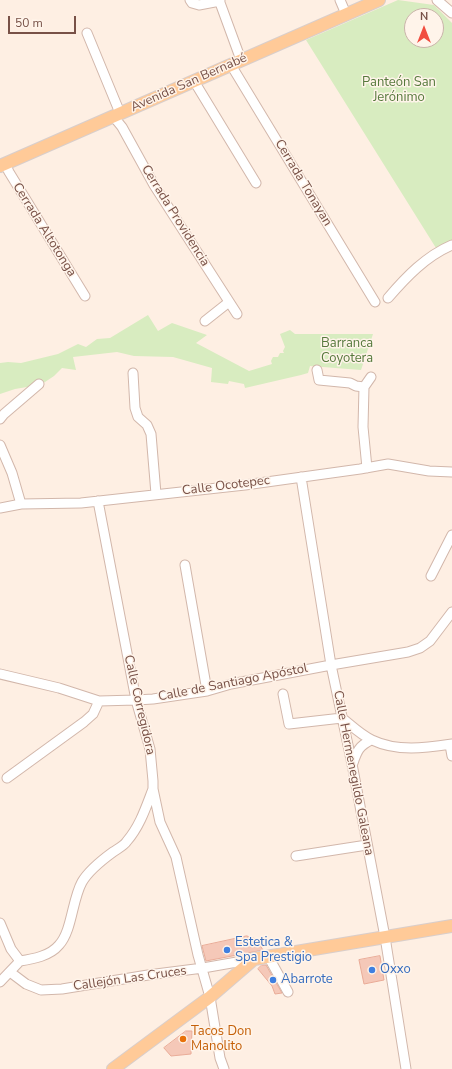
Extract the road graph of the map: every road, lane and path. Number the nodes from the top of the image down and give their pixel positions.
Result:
1 (190, 0) edge
2 (220, 0) edge
3 (340, 0) edge
4 (377, 0) edge
5 (437, 0) edge
6 (452, 13) edge
7 (346, 14) junction
8 (87, 33) dead end
9 (236, 63) junction
10 (194, 81) junction
11 (116, 115) junction
12 (2, 165) edge
13 (256, 182) dead end
14 (452, 245) edge
15 (85, 296) dead end
16 (388, 298) dead end
17 (229, 302) junction
18 (375, 302) dead end
19 (237, 314) dead end
20 (205, 321) dead end
21 (317, 370) dead end
22 (133, 373) dead end
23 (371, 377) dead end
24 (38, 384) dead end
25 (364, 387) junction
26 (0, 419) edge
27 (0, 445) edge
28 (366, 468) junction
29 (452, 472) edge
30 (301, 477) junction
31 (156, 494) junction
32 (98, 501) junction
33 (21, 504) junction
34 (0, 508) edge
35 (452, 535) edge
36 (185, 565) dead end
37 (431, 576) dead end
38 (452, 612) edge
39 (331, 665) junction
40 (0, 674) edge
41 (207, 691) junction
42 (283, 694) dead end
43 (136, 700) junction
44 (100, 701) junction
45 (342, 718) junction
46 (371, 740) junction
47 (451, 745) edge
48 (452, 756) edge
49 (352, 764) junction
50 (7, 778) dead end
51 (152, 789) junction
52 (367, 845) junction
53 (296, 856) dead end
54 (0, 923) edge
55 (452, 926) edge
56 (385, 937) junction
57 (268, 956) junction
58 (254, 959) junction
59 (20, 961) junction
60 (203, 968) junction
61 (10, 972) junction
62 (0, 982) edge
63 (288, 992) dead end
64 (210, 997) junction
65 (115, 1068) edge
66 (224, 1069) edge
67 (406, 1069) edge

1 - 2 street
2 - 9 street, Cerrada Tonayan
3 - 7 street
4 - 7 main road, Avenida San Bernabé
5 - 6 street
7 - 9 main road, Avenida San Bernabé
8 - 11 street, Cerrada Providencia
9 - 10 main road, Avenida San Bernabé
9 - 18 street, Cerrada Tonayan
10 - 11 main road, Avenida San Bernabé
10 - 13 street
11 - 12 main road, Avenida San Bernabé
11 - 17 street, Cerrada Providencia
12 - 15 street, Cerrada Altotonga
14 - 16 street
17 - 19 street, Cerrada Providencia
17 - 20 street
21 - 25 street
22 - 31 street
23 - 25 street
24 - 26 street
25 - 28 street
27 - 33 street
28 - 29 street, Calle Ocotepec
28 - 30 street, Calle Ocotepec
30 - 31 street, Calle Ocotepec
30 - 39 street, Calle Hermenegildo Galeana
31 - 32 street, Calle Ocotepec
32 - 33 street, Calle Ocotepec
32 - 43 street, Calle Corregidora
33 - 34 street, Calle Ocotepec
35 - 37 street
36 - 41 street
38 - 39 street, Calle de Santiago Apóstol
39 - 41 street, Calle de Santiago Apóstol
39 - 45 street, Calle Hermenegildo Galeana
40 - 44 street, Calle de Santiago Apóstol
41 - 43 street, Calle de Santiago Apóstol
42 - 45 street
43 - 44 street, Calle de Santiago Apóstol
43 - 51 street, Calle Corregidora
44 - 50 street
45 - 46 street
45 - 49 street, Calle Hermenegildo Galeana
46 - 47 street
46 - 49 street
47 - 48 street
49 - 52 street, Calle Hermenegildo Galeana
51 - 59 street
51 - 60 street, Calle Corregidora
52 - 53 street
52 - 56 street, Calle Hermenegildo Galeana
54 - 59 street
55 - 56 main road
56 - 57 main road
56 - 67 street, Calle Hermenegildo Galeana
57 - 58 main road
57 - 63 street
58 - 60 street, Callejón Las Cruces
58 - 64 main road
59 - 61 street
60 - 61 street, Callejón Las Cruces
60 - 64 street, Calle Corregidora
61 - 62 street
64 - 65 main road
64 - 66 street, Calle Corregidora

